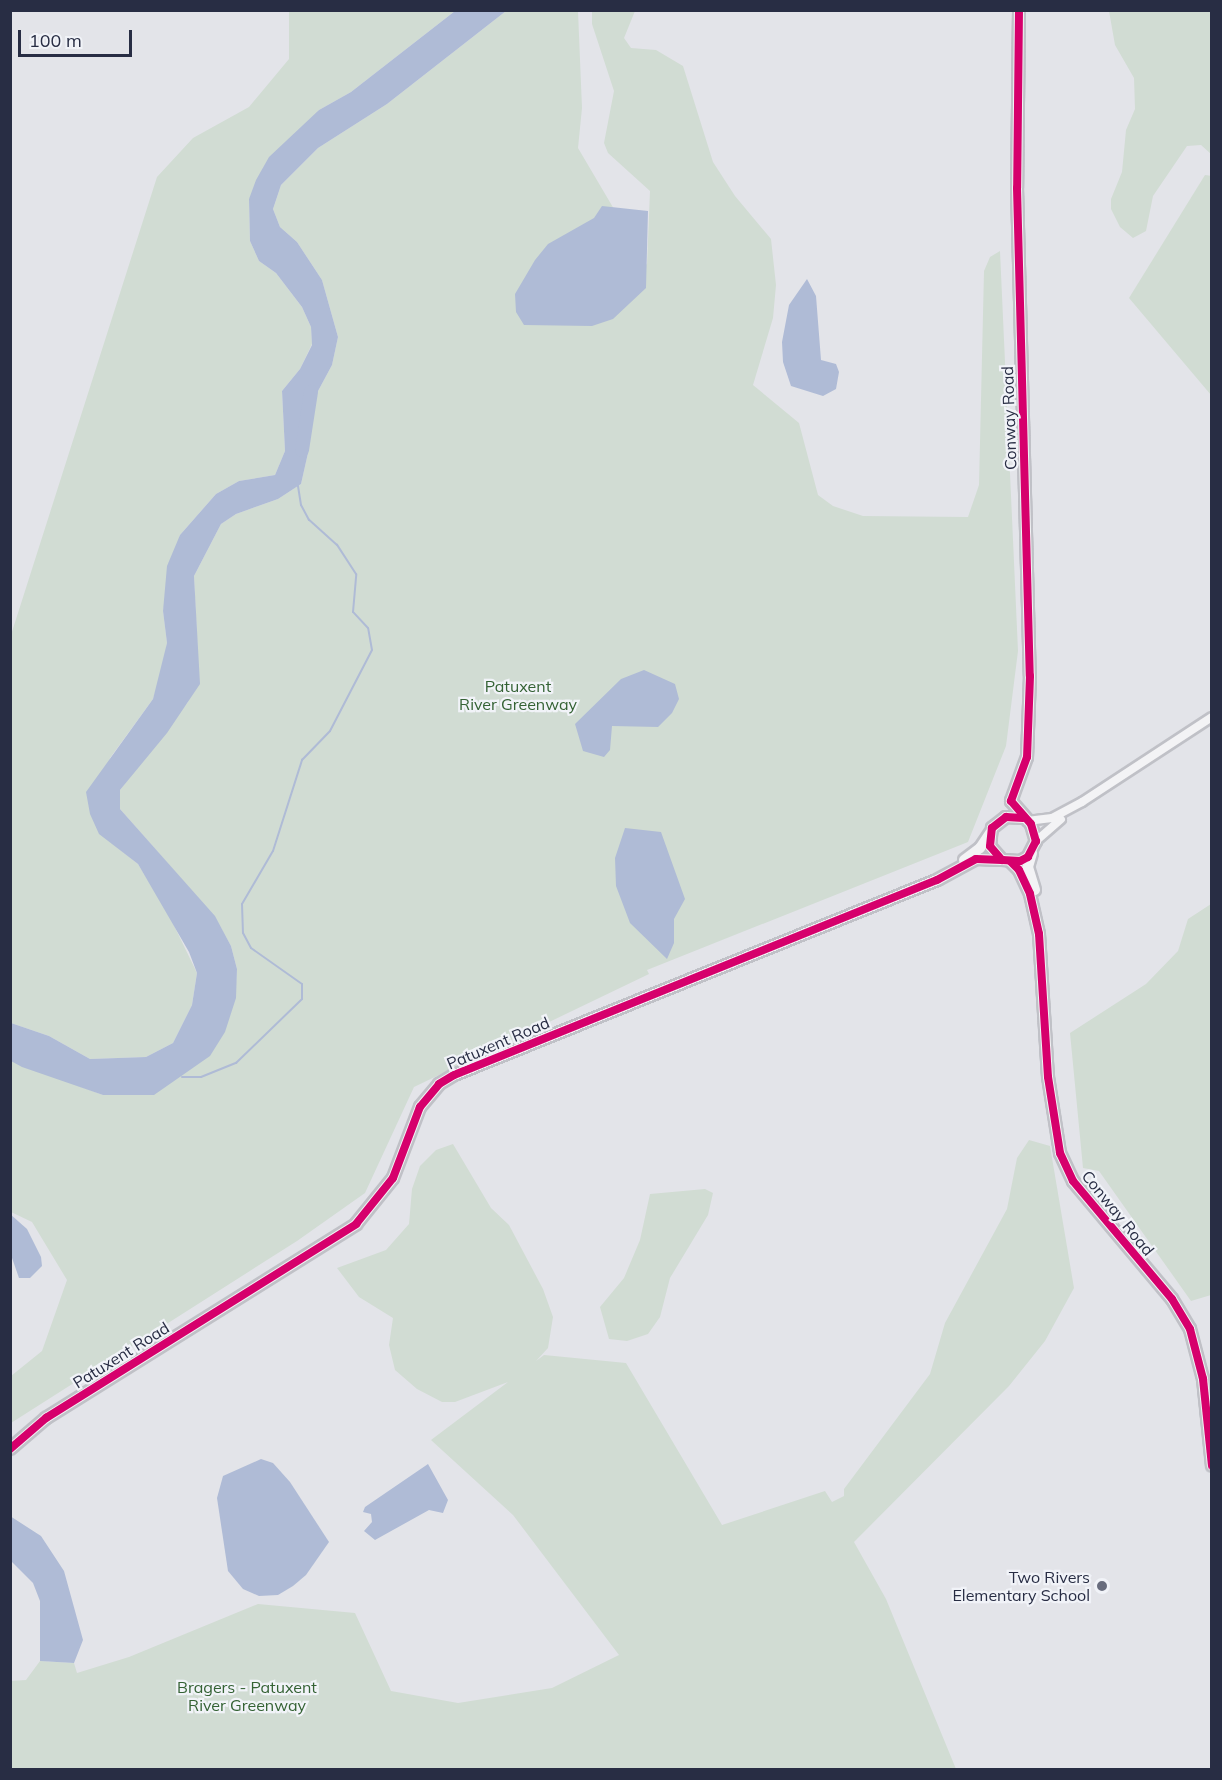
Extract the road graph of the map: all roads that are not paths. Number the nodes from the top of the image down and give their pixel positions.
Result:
1 (1019, 10) edge
2 (1212, 717) edge
3 (1028, 743) junction
4 (1082, 802) junction
5 (1025, 820) junction
6 (995, 825) junction
7 (1035, 845) junction
8 (1006, 861) junction
9 (937, 880) junction
10 (1039, 934) junction
11 (10, 1449) edge
12 (1212, 1466) edge

1 - 3 street, Conway Road
2 - 4 street
3 - 5 street, Conway Road
3 - 6 street, Conway Road
4 - 5 street
4 - 7 street
5 - 6 street
5 - 7 street, Conway Road
6 - 8 street, Conway Road
6 - 9 street, Patuxent Road
7 - 8 street
7 - 10 street, Conway Road
8 - 9 street, Patuxent Road
8 - 10 street, Conway Road
9 - 11 street, Patuxent Road
10 - 12 street, Conway Road

